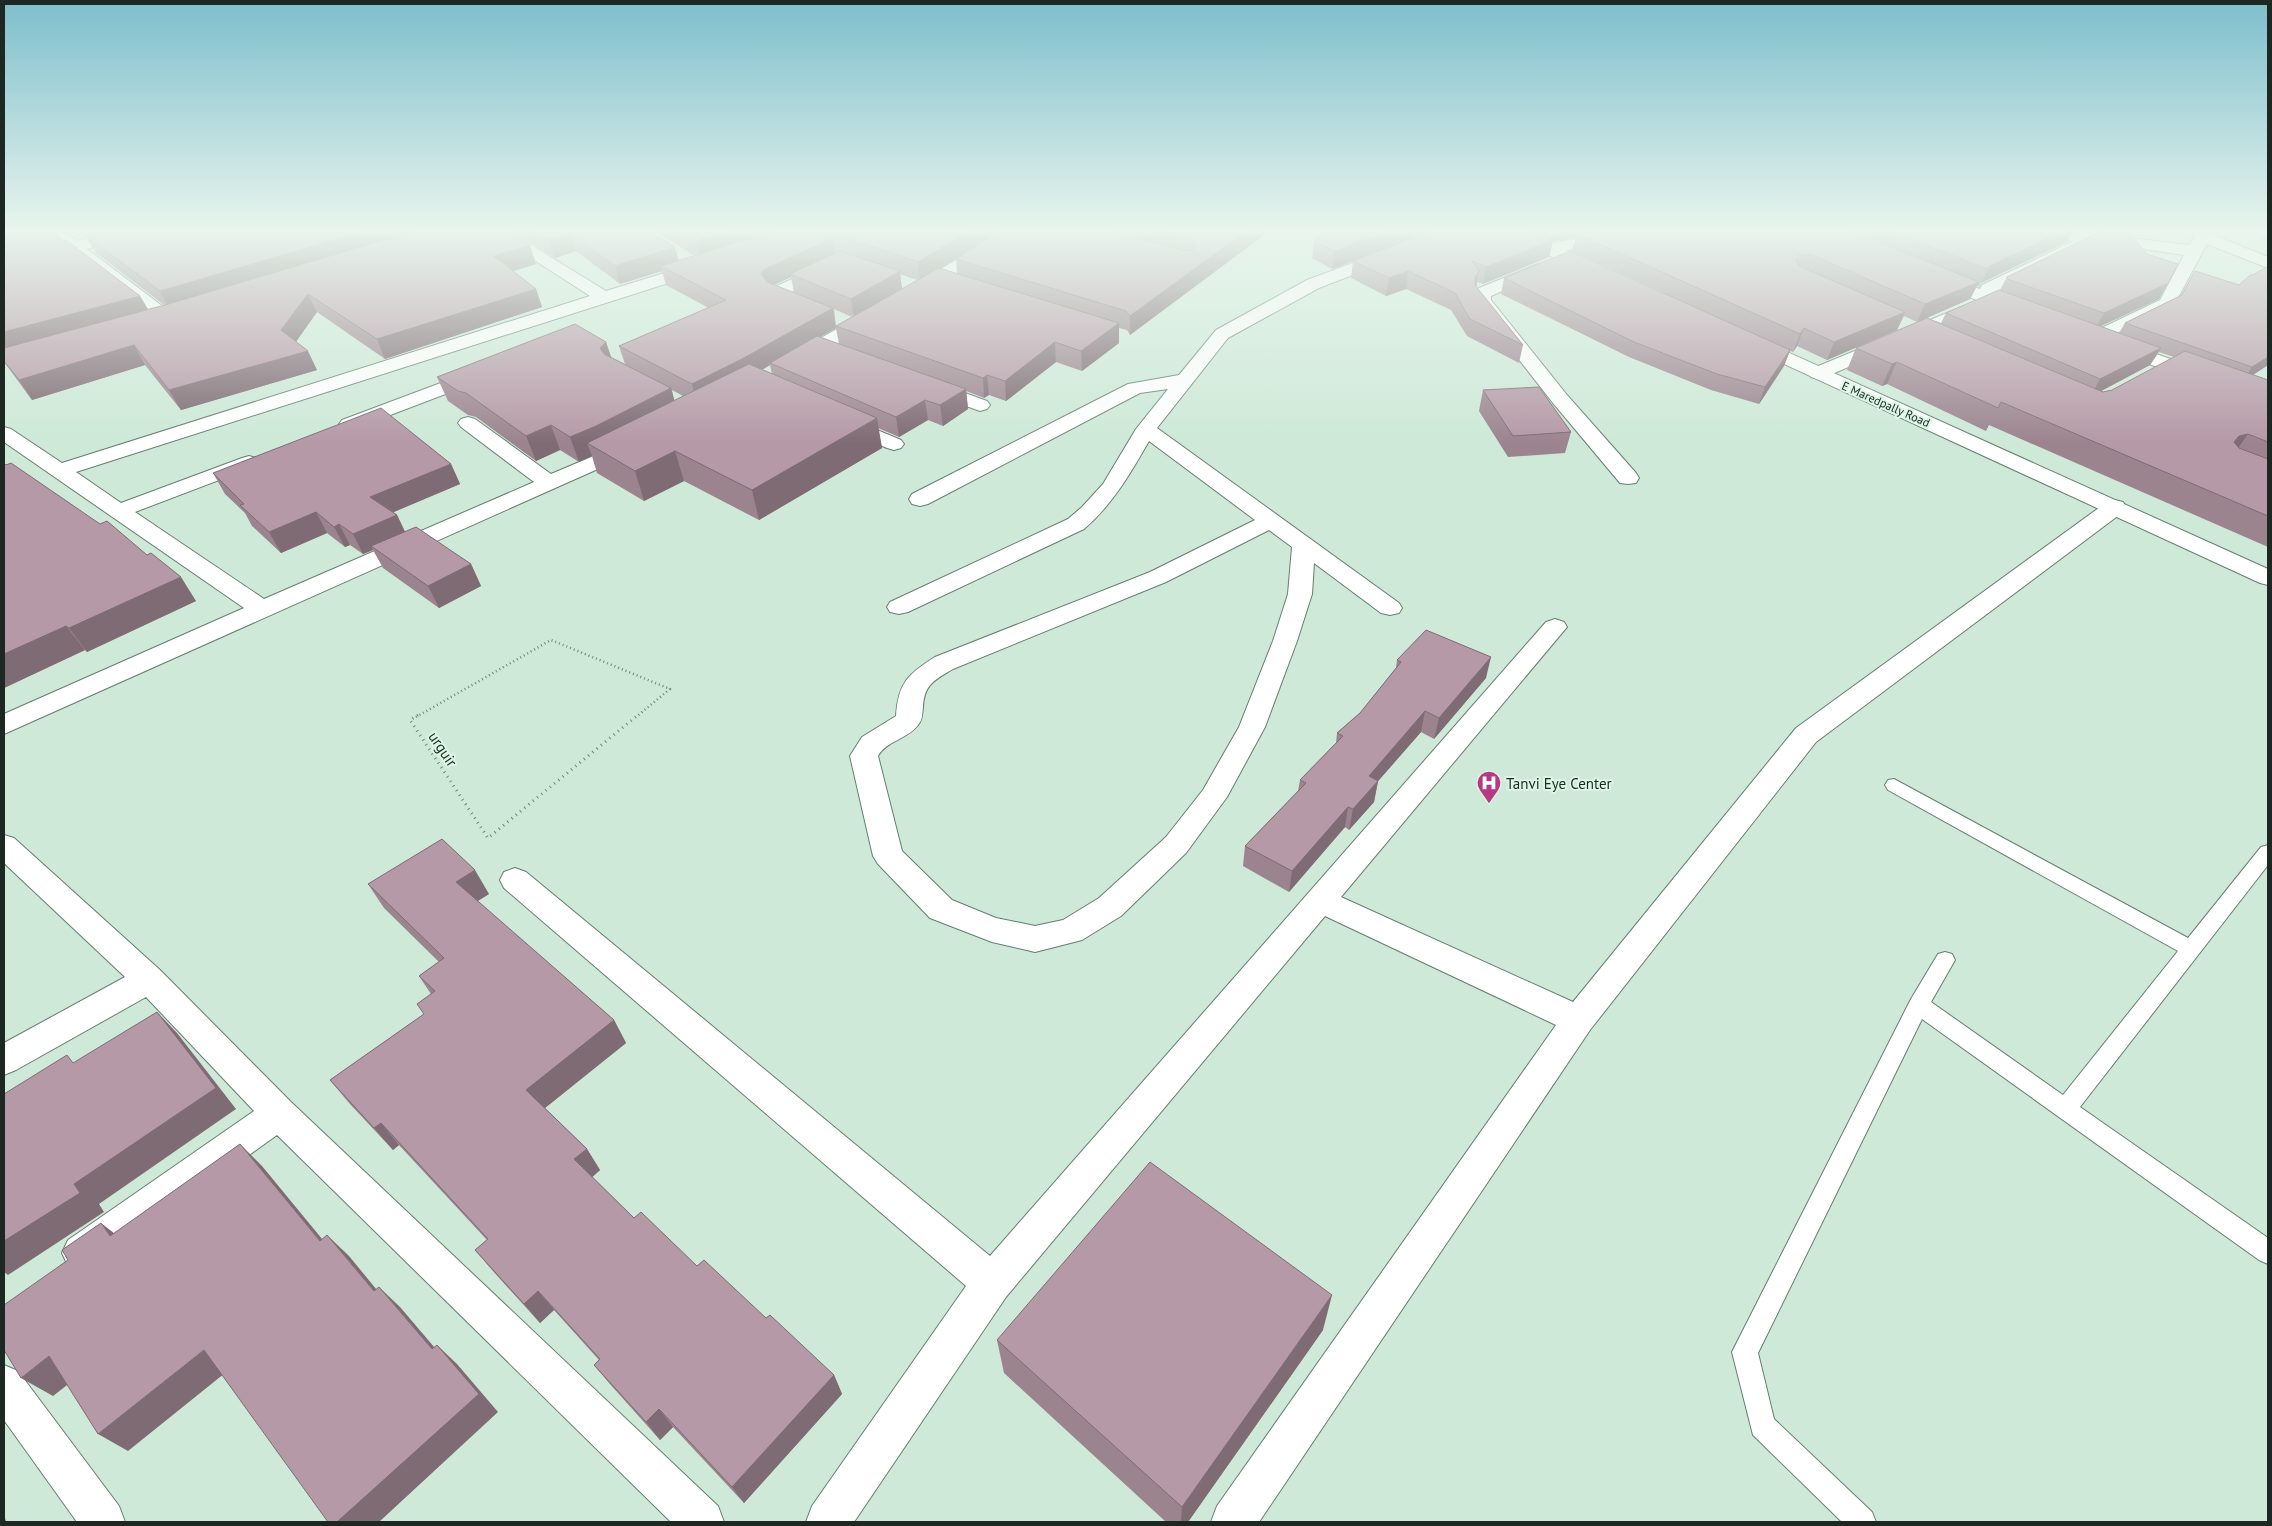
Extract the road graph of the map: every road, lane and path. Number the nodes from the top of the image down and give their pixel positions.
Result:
1 (145, 300) edge
2 (597, 300) edge
3 (792, 300) edge
4 (896, 300) edge
5 (1283, 300) edge
6 (1482, 300) edge
7 (1987, 300) edge
8 (1993, 300) edge
9 (2167, 300) edge
10 (2007, 306) edge
11 (169, 318) edge
12 (1894, 320) edge
13 (853, 326) junction
14 (1920, 331) junction
15 (2078, 332) edge
16 (1738, 336) edge
17 (2095, 338) junction
18 (1938, 339) edge
19 (2169, 365) junction
20 (494, 369) edge
21 (779, 370) edge
22 (1818, 373) junction
23 (2144, 378) edge
24 (1186, 380) junction
25 (914, 381) edge
26 (2268, 400) edge
27 (980, 404) dead end
28 (824, 414) edge
29 (468, 423) dead end
30 (1146, 429) junction
31 (330, 432) edge
32 (4, 433) edge
33 (646, 440) edge
34 (894, 444) dead end
35 (266, 456) edge
36 (59, 471) junction
37 (1628, 478) dead end
38 (550, 484) junction
39 (920, 499) dead end
40 (2115, 507) junction
41 (119, 512) junction
42 (1270, 521) junction
43 (1304, 546) junction
44 (2268, 578) edge
45 (899, 606) dead end
46 (1390, 608) dead end
47 (262, 609) junction
48 (1555, 627) dead end
49 (670, 689) joint
50 (4, 724) edge
51 (1894, 785) dead end
52 (4, 846) edge
53 (2268, 852) edge
54 (515, 880) dead end
55 (1321, 901) junction
56 (2191, 949) junction
57 (1945, 960) dead end
58 (149, 978) junction
59 (1918, 1005) junction
60 (1578, 1020) junction
61 (4, 1060) edge
62 (2065, 1109) junction
63 (279, 1113) junction
64 (2268, 1252) edge
65 (52, 1273) edge
66 (992, 1283) junction
67 (4, 1385) edge
68 (103, 1522) edge
69 (702, 1522) edge
70 (828, 1522) edge
71 (1233, 1522) edge
72 (1862, 1522) edge

1 - 11 street
2 - 36 street
3 - 13 street
4 - 13 street
5 - 24 street
6 - 37 street
7 - 14 street
8 - 10 street
9 - 17 street
12 - 14 street
13 - 21 street
14 - 18 street
14 - 22 street
15 - 17 street
16 - 22 street, E Maredpally Road
17 - 19 street
19 - 23 street
19 - 26 street
20 - 31 street
22 - 40 street, E Maredpally Road
24 - 30 street
24 - 39 street
25 - 27 street
28 - 34 street
29 - 38 street
30 - 42 street
30 - 45 street
32 - 36 street
33 - 38 street
35 - 41 street
36 - 41 street
38 - 47 street
40 - 44 street, E Maredpally Road
40 - 60 street
41 - 47 street
42 - 43 street
42 - 43 street
43 - 46 street
47 - 50 street
48 - 55 street
49 - 49 path, urguir
51 - 56 lane
52 - 58 street
53 - 56 lane
54 - 66 street
55 - 60 street
55 - 66 street
56 - 62 lane
57 - 59 lane
58 - 61 street
58 - 63 street
59 - 62 lane
59 - 72 lane
60 - 71 street
62 - 64 lane
63 - 65 street
63 - 69 street
66 - 70 street
67 - 68 street

